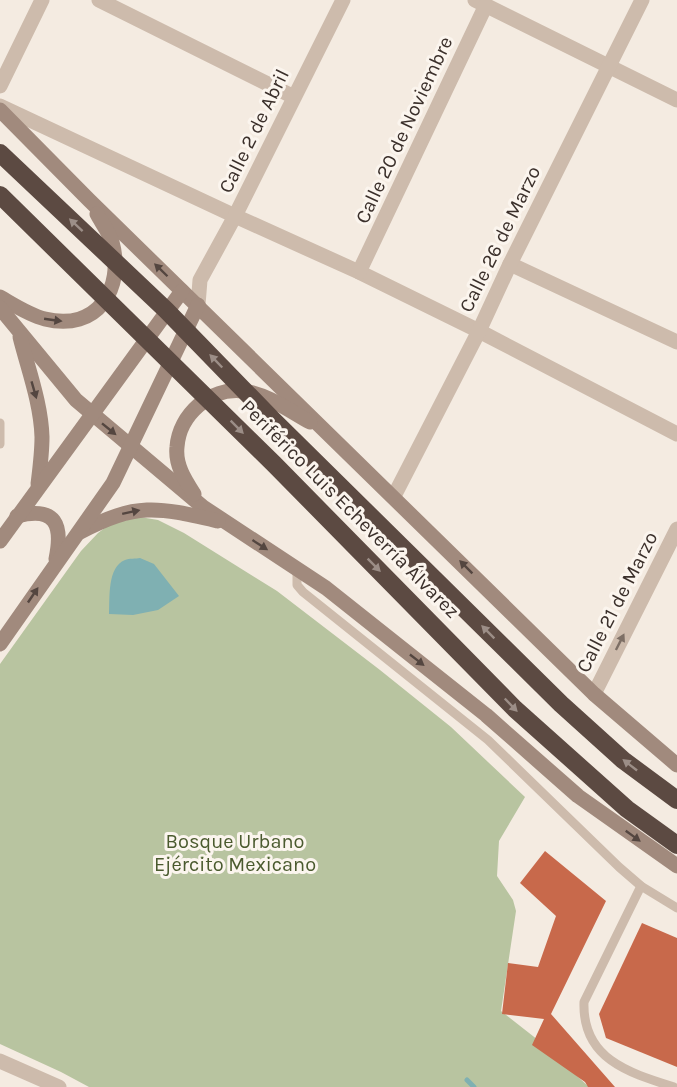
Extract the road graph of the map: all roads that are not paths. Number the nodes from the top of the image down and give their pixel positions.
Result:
1 (42, 0) edge
2 (99, 0) edge
3 (343, 0) edge
4 (642, 0) edge
5 (480, 2) edge
6 (610, 66) junction
7 (0, 86) edge
8 (294, 96) junction
9 (677, 100) edge
10 (0, 108) edge
11 (0, 153) edge
12 (0, 195) edge
13 (89, 200) junction
14 (235, 216) junction
15 (510, 264) junction
16 (360, 272) junction
17 (200, 280) junction
18 (182, 291) junction
19 (0, 297) edge
20 (198, 305) junction
21 (0, 308) edge
22 (479, 331) junction
23 (19, 333) junction
24 (677, 342) edge
25 (90, 414) junction
26 (0, 423) edge
27 (326, 431) junction
28 (677, 434) edge
29 (0, 444) edge
30 (130, 446) junction
31 (38, 487) junction
32 (394, 496) junction
33 (203, 507) junction
34 (17, 516) junction
35 (227, 523) junction
36 (677, 529) edge
37 (77, 534) junction
38 (0, 541) edge
39 (56, 562) junction
40 (297, 569) junction
41 (0, 644) edge
42 (594, 694) junction
43 (677, 765) edge
44 (677, 800) edge
45 (677, 845) edge
46 (677, 866) edge
47 (641, 886) junction
48 (677, 908) edge
49 (0, 1061) edge
50 (59, 1087) edge
51 (674, 1087) edge

1 - 7 street
2 - 8 street
3 - 8 street, Calle 2 de Abril
4 - 6 street, Calle 26 de Marzo
5 - 6 street
5 - 16 street, Calle 20 de Noviembre
6 - 9 street
6 - 15 street, Calle 26 de Marzo
8 - 14 street, Calle 2 de Abril
10 - 13 street
10 - 14 street
44 -> 11 highway, Periférico Luis Echeverría Álvarez
12 -> 45 highway, Periférico Luis Echeverría Álvarez
18 -> 13 street
19 -> 13 street
14 - 16 street
14 - 17 street, Calle 2 de Abril
15 - 22 street, Calle 26 de Marzo
15 - 24 street
16 - 22 street
17 - 18 street, Calle 2 de Abril
17 - 20 street, Calle 2 de Abril
18 - 20 street
18 - 25 street, Calle 2 de Abril
20 - 27 street
20 - 30 street, Calle 2 de Abril
21 - 23 street
22 - 28 street
22 - 32 street, Calle 26 de Marzo
23 - 25 street
23 -> 31 street
25 -> 30 street
25 - 31 street, Calle 2 de Abril
26 - 29 lane
27 - 32 street
27 - 33 street
30 - 33 street
30 - 37 street, Calle 2 de Abril
31 - 34 street, Calle 2 de Abril
42 -> 32 street
33 - 35 street
34 - 38 street, Calle 2 de Abril
34 - 39 street
37 -> 35 street
35 -> 40 street
42 -> 36 street, Calle 21 de Marzo
37 - 39 street, Calle 2 de Abril
41 -> 39 street, Calle 2 de Abril
40 -> 46 street
40 - 47 lane
42 - 43 street
47 - 48 lane
47 - 51 lane
49 - 50 street

